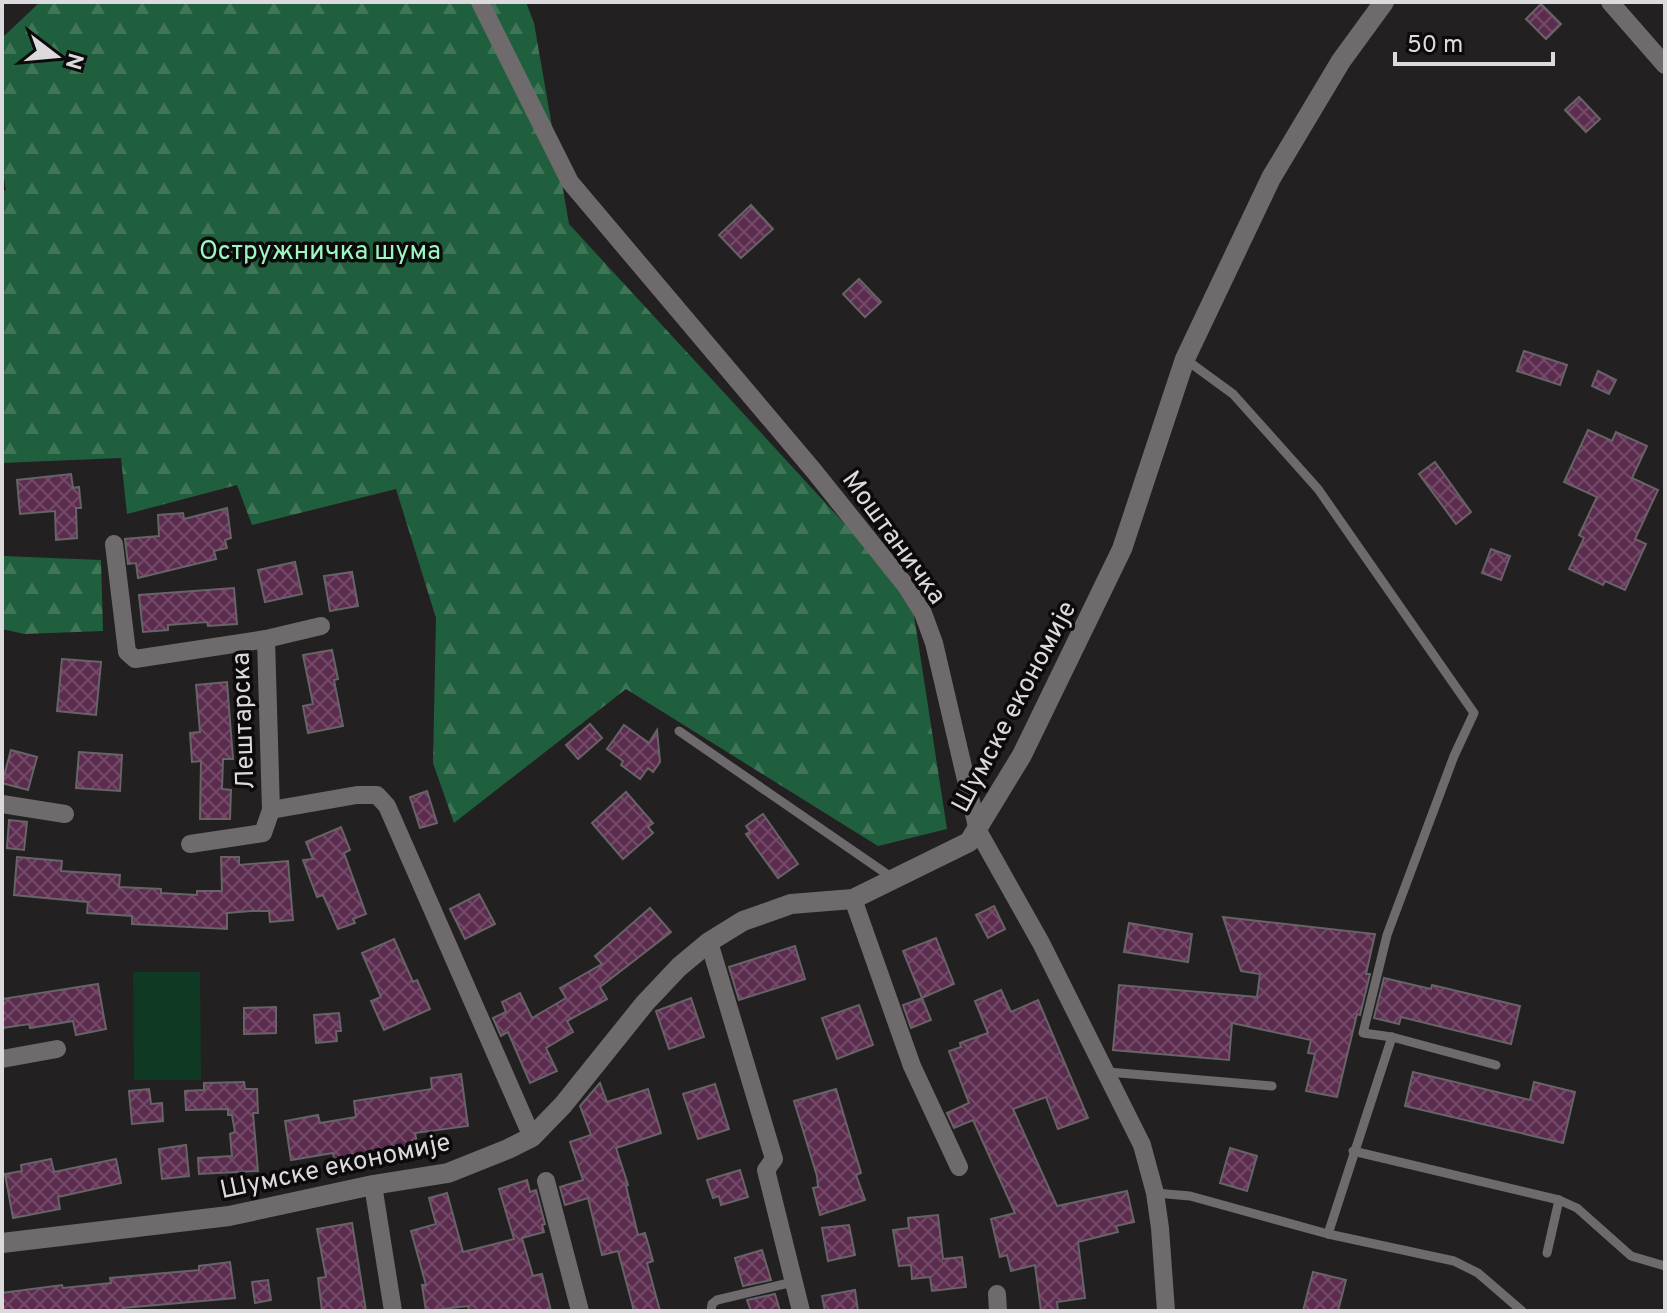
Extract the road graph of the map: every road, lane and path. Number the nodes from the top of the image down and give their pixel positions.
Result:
1 (480, 2) edge
2 (1384, 2) edge
3 (1610, 2) edge
4 (1665, 65) edge
5 (1185, 359) junction
6 (114, 544) dead end
7 (321, 626) dead end
8 (266, 639) junction
9 (679, 731) dead end
10 (2, 804) edge
11 (271, 810) junction
12 (65, 814) dead end
13 (978, 831) junction
14 (190, 844) dead end
15 (895, 880) junction
16 (853, 899) junction
17 (709, 942) junction
18 (1392, 1037) junction
19 (57, 1049) dead end
20 (2, 1059) edge
21 (1496, 1065) dead end
22 (1106, 1072) junction
23 (1272, 1086) dead end
24 (532, 1137) junction
25 (1353, 1151) junction
26 (959, 1167) dead end
27 (546, 1181) dead end
28 (373, 1185) junction
29 (1155, 1193) junction
30 (1559, 1200) junction
31 (1328, 1234) junction
32 (2, 1243) edge
33 (1547, 1253) dead end
34 (1665, 1266) edge
35 (793, 1282) junction
36 (393, 1311) edge
37 (580, 1311) edge
38 (711, 1311) edge
39 (801, 1311) edge
40 (1166, 1311) edge
41 (1522, 1311) edge

1 - 13 street, Моштаничка
2 - 5 street, Шумске економије
3 - 4 street
5 - 13 street, Шумске економије
5 - 18 lane
6 - 8 street, Лештарска
7 - 8 street
8 - 11 street, Лештарска
9 - 15 lane
10 - 12 street
11 - 14 street
11 - 24 street, Лештарска
13 - 15 street, Шумске економије
13 - 22 street, Моштаничка
15 - 16 street, Шумске економије
16 - 17 street, Шумске економије
16 - 26 street
17 - 24 street, Шумске економије
17 - 35 street
18 - 21 lane
18 - 25 lane
19 - 20 street
22 - 23 lane
22 - 29 street, Моштаничка
24 - 28 street, Шумске економије
25 - 30 lane
25 - 31 lane
27 - 37 street
28 - 32 street, Шумске економије
28 - 36 street
29 - 31 lane
29 - 40 street, Моштаничка
30 - 33 lane
30 - 34 lane
31 - 41 lane
35 - 38 lane
35 - 39 street

